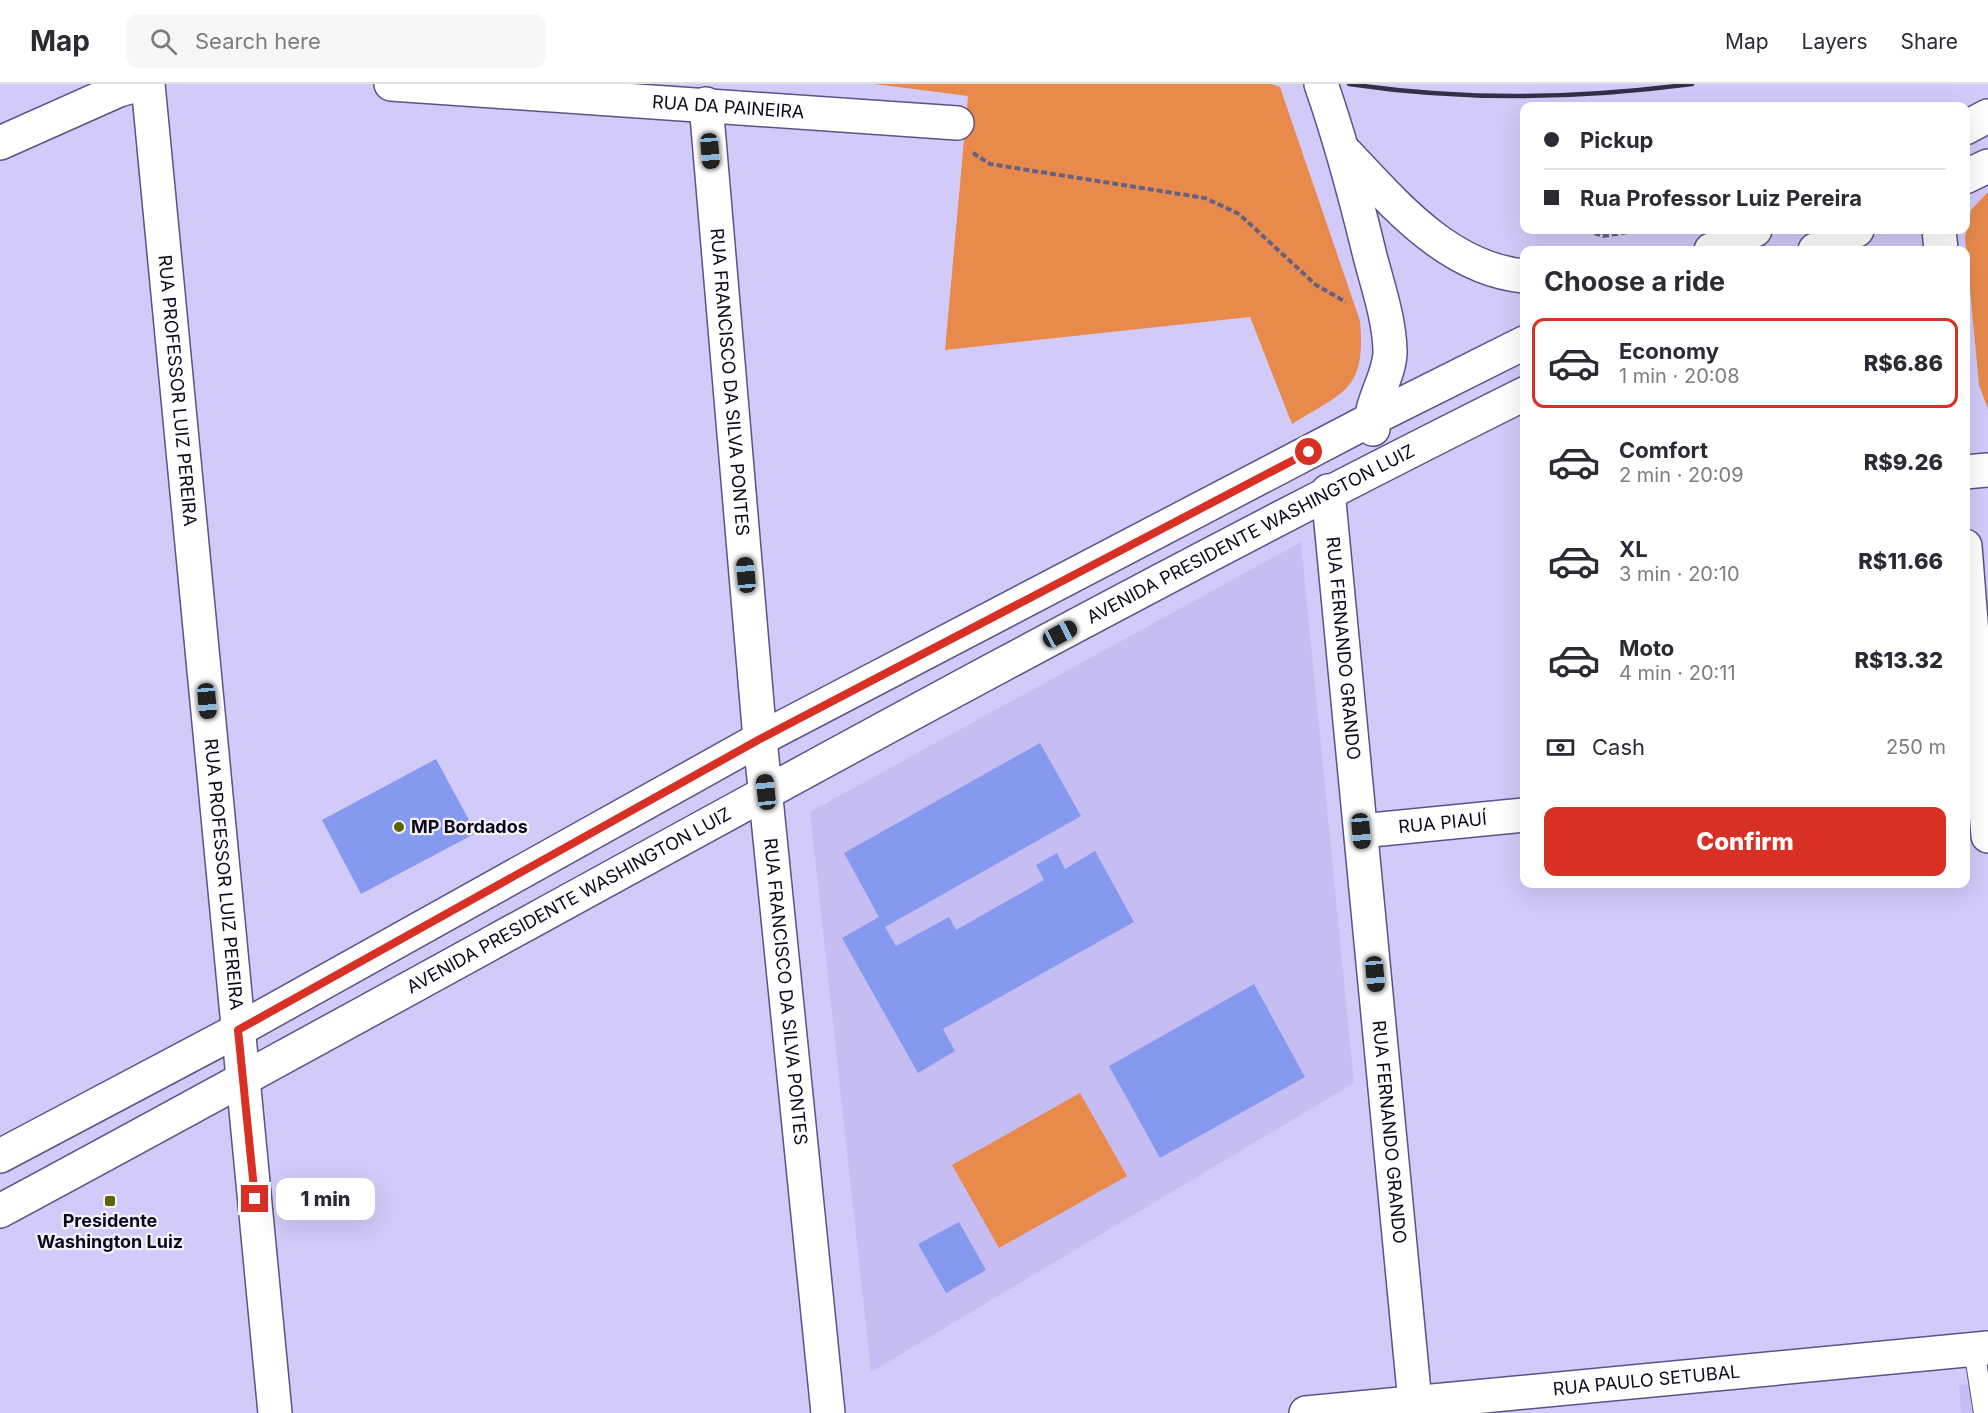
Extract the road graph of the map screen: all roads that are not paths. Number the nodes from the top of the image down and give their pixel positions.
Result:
1 (141, 84) edge
2 (148, 84) edge
3 (391, 84) edge
4 (1321, 84) edge
5 (706, 104) junction
6 (1988, 116) edge
7 (957, 123) road end
8 (1970, 125) edge
9 (0, 143) edge
10 (1344, 151) junction
11 (1988, 166) edge
12 (1970, 175) edge
13 (1746, 234) edge
14 (1849, 234) edge
15 (1721, 246) edge
16 (1823, 246) edge
17 (1520, 275) edge
18 (1520, 345) edge
19 (1520, 396) edge
20 (1370, 420) junction
21 (1394, 459) junction
22 (1988, 470) edge
23 (1970, 472) edge
24 (1328, 491) junction
25 (1970, 672) edge
26 (760, 739) junction
27 (1974, 772) edge
28 (766, 792) junction
29 (1520, 815) edge
30 (1361, 831) junction
31 (1988, 836) edge
32 (238, 1030) junction
33 (243, 1080) junction
34 (0, 1156) edge
35 (0, 1211) edge
36 (1981, 1348) edge
37 (1416, 1408) edge
38 (275, 1413) edge
39 (828, 1413) edge
40 (1306, 1413) edge
41 (1984, 1413) edge

1 - 9 street
2 - 32 street, RUA PROFESSOR LUIZ PEREIRA
3 - 5 street, RUA DA PAINEIRA
4 - 10 street
5 - 7 street, RUA DA PAINEIRA
5 - 26 street, RUA FRANCISCO DA SILVA PONTES
6 - 8 street
10 - 17 street
10 - 20 street
11 - 12 street
13 - 15 street
14 - 16 street
18 - 20 street
19 - 21 street, AVENIDA PRESIDENTE WASHINGTON LUIZ
20 - 21 street
20 - 26 street
21 - 24 street, AVENIDA PRESIDENTE WASHINGTON LUIZ
22 - 23 street
24 - 28 street, AVENIDA PRESIDENTE WASHINGTON LUIZ
24 - 30 street, RUA FERNANDO GRANDO
25 - 27 street
26 - 28 street, RUA FRANCISCO DA SILVA PONTES
26 - 32 street
27 - 31 street
28 - 33 street, AVENIDA PRESIDENTE WASHINGTON LUIZ
28 - 39 street, RUA FRANCISCO DA SILVA PONTES
29 - 30 street, RUA PIAUÍ
30 - 37 street, RUA FERNANDO GRANDO
32 - 33 street, RUA PROFESSOR LUIZ PEREIRA
32 - 34 street
33 - 35 street, AVENIDA PRESIDENTE WASHINGTON LUIZ
33 - 38 street, RUA PROFESSOR LUIZ PEREIRA
36 - 37 street, RUA PAULO SETUBAL
36 - 41 lane
37 - 40 street, RUA PAULO SETUBAL

